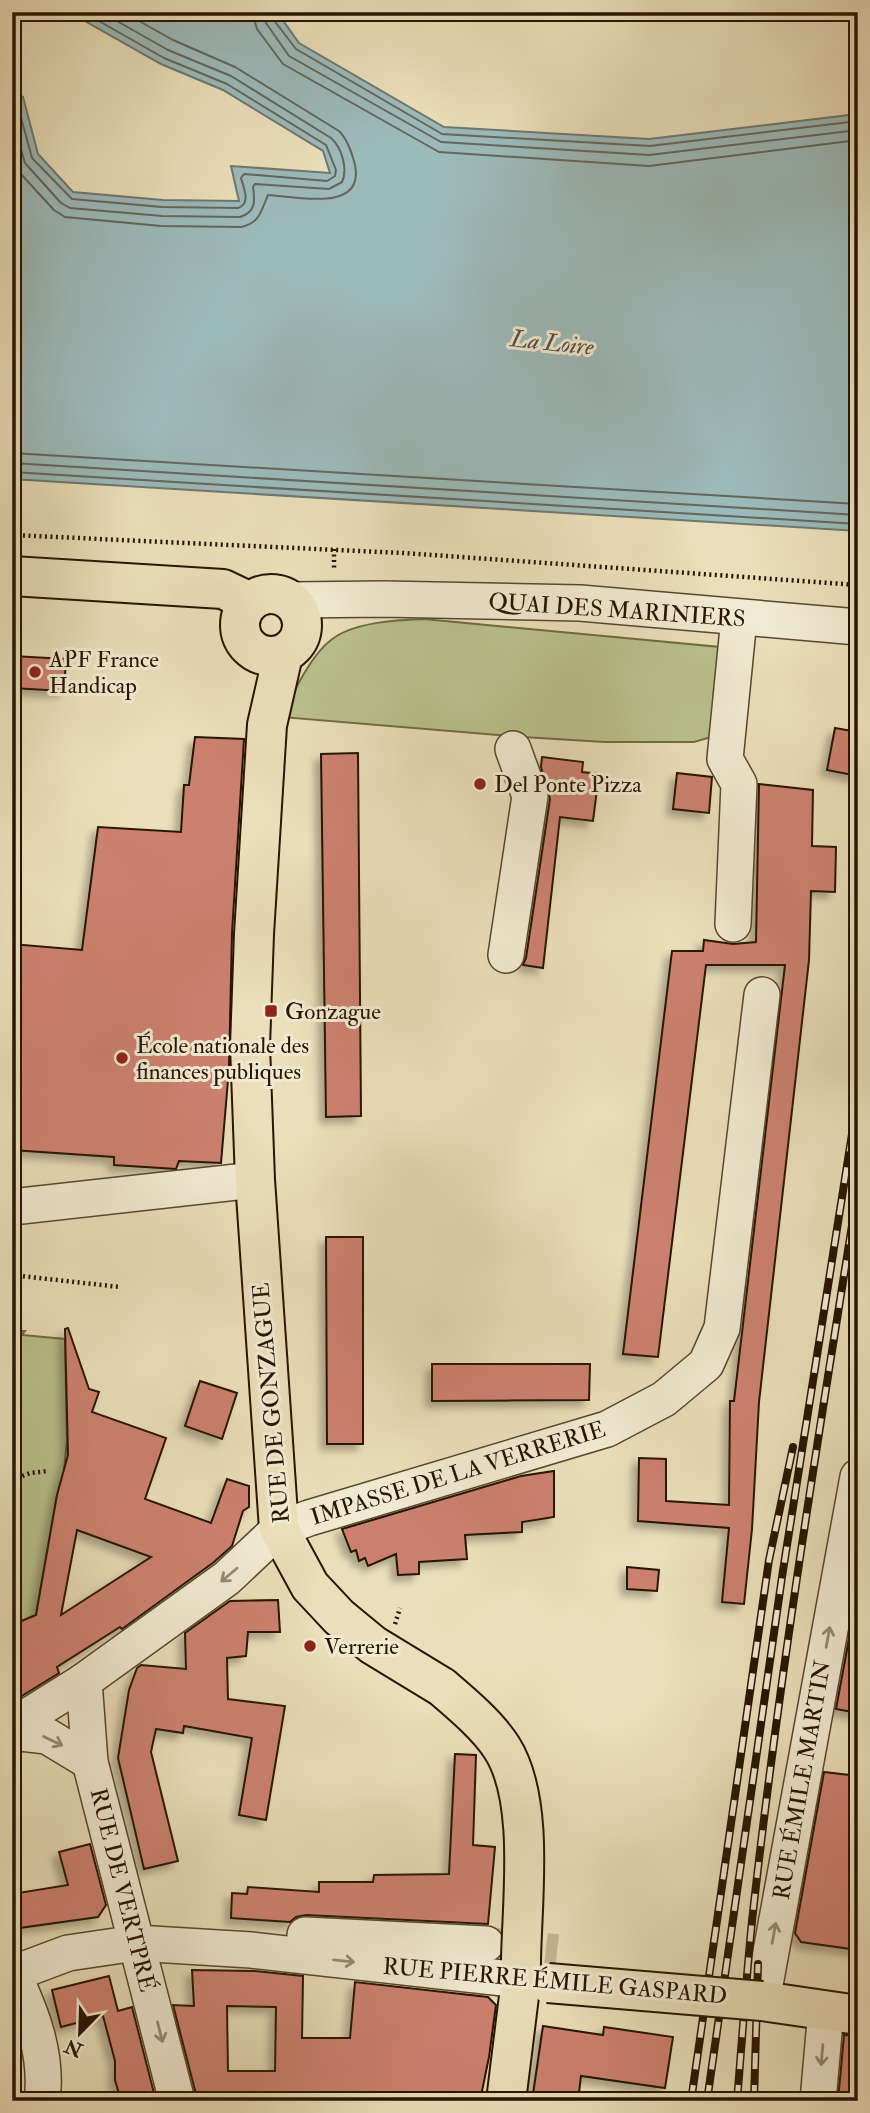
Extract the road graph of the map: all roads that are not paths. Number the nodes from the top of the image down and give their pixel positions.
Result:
1 (12, 576) edge
2 (250, 602) junction
3 (296, 609) junction
4 (739, 618) junction
5 (858, 627) edge
6 (270, 654) junction
7 (513, 749) dead end
8 (733, 924) dead end
9 (506, 955) dead end
10 (762, 995) dead end
11 (255, 1180) junction
12 (12, 1207) edge
13 (858, 1477) edge
14 (278, 1529) junction
15 (84, 1681) junction
16 (12, 1726) edge
17 (12, 1732) edge
18 (90, 1762) junction
19 (136, 1943) junction
20 (486, 1944) tunnel mouth
21 (251, 1950) junction
22 (13, 1974) edge
23 (530, 1974) junction
24 (762, 2001) junction
25 (842, 2012) edge
26 (42, 2101) edge
27 (177, 2101) edge
28 (506, 2101) edge
29 (818, 2101) edge

1 - 2 main road
2 - 3 main road
2 - 6 main road
3 - 4 street, QUAI DES MARINIERS
3 - 6 main road
4 - 5 street, QUAI DES MARINIERS
4 - 8 street
6 - 11 main road, RUE DE GONZAGUE
7 - 9 street
10 - 14 street, IMPASSE DE LA VERRERIE
11 - 12 street
11 - 14 main road, RUE DE GONZAGUE
24 -> 13 street, RUE ÉMILE MARTIN
14 -> 15 street
14 - 23 main road, RUE DE GONZAGUE, bridge
15 - 16 street
15 - 18 street
17 -> 18 street, RUE DE VERTPRÉ
18 - 19 street, RUE DE VERTPRÉ
19 - 21 street, RUE PIERRE ÉMILE GASPARD
19 - 22 street, RUE PIERRE ÉMILE GASPARD
19 -> 27 street, RUE DE VERTPRÉ
20 - 21 street
21 -> 23 street, RUE PIERRE ÉMILE GASPARD
22 - 26 street
23 - 24 main road, RUE PIERRE ÉMILE GASPARD, bridge
23 - 28 main road, RUE DE GONZAGUE
24 - 25 main road, RUE PIERRE ÉMILE GASPARD
25 -> 29 street

